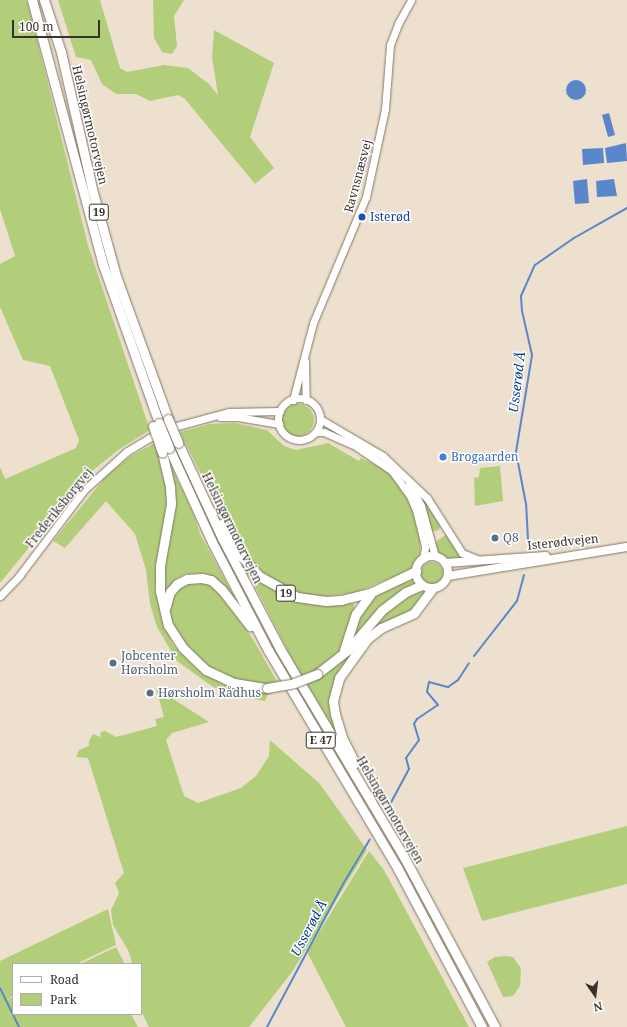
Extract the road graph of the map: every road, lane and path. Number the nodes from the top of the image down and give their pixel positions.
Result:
1 (32, 0) edge
2 (44, 0) edge
3 (411, 0) edge
4 (305, 353) junction
5 (149, 397) joint
6 (293, 400) junction
7 (306, 400) junction
8 (280, 411) junction
9 (209, 418) junction
10 (320, 419) junction
11 (279, 424) junction
12 (316, 432) junction
13 (165, 450) junction
14 (404, 474) junction
15 (199, 491) junction
16 (627, 547) edge
17 (612, 549) junction
18 (434, 556) junction
19 (422, 559) junction
20 (506, 559) junction
21 (445, 563) junction
22 (416, 571) junction
23 (448, 576) junction
24 (422, 585) junction
25 (432, 589) junction
26 (372, 592) junction
27 (0, 596) edge
28 (164, 613) junction
29 (268, 650) junction
30 (338, 659) junction
31 (404, 857) junction
32 (482, 1027) edge
33 (494, 1027) edge

1 - 5 highway, Helsingørmotorvejen / 19
2 - 15 highway, Helsingørmotorvejen / 19, bridge
3 - 4 main road, Ravnsnæsvej
4 - 6 main road, Ravnsnæsvej
4 - 7 main road, Ravnsnæsvej
5 - 13 highway, Helsingørmotorvejen / E 47, bridge
6 - 7 main road
6 - 8 main road
7 - 10 main road
8 - 9 main road, Frederiksborgvej
8 - 11 main road
9 - 11 main road, Frederiksborgvej
9 - 27 main road, Frederiksborgvej
10 - 12 main road
10 - 14 main road
11 - 12 main road
12 - 19 main road
13 - 28 highway
13 - 29 highway, Helsingørmotorvejen / E 47
14 - 18 main road
14 - 20 main road
15 - 26 highway, 19
15 - 31 highway, Helsingørmotorvejen / E 47
16 - 17 main road, Isterødvejen
17 - 20 main road, Isterødvejen
17 - 23 main road, Isterødvejen
18 - 19 main road
18 - 21 main road
19 - 22 main road
20 - 21 main road, Isterødvejen
21 - 23 main road
22 - 24 main road
22 - 26 highway, 19
23 - 25 main road
24 - 25 main road
24 - 30 highway
25 - 31 highway
26 - 30 highway
28 - 29 highway
28 - 30 highway, bridge
29 - 32 highway, Helsingørmotorvejen / E 47
31 - 33 highway, Helsingørmotorvejen / E 47

